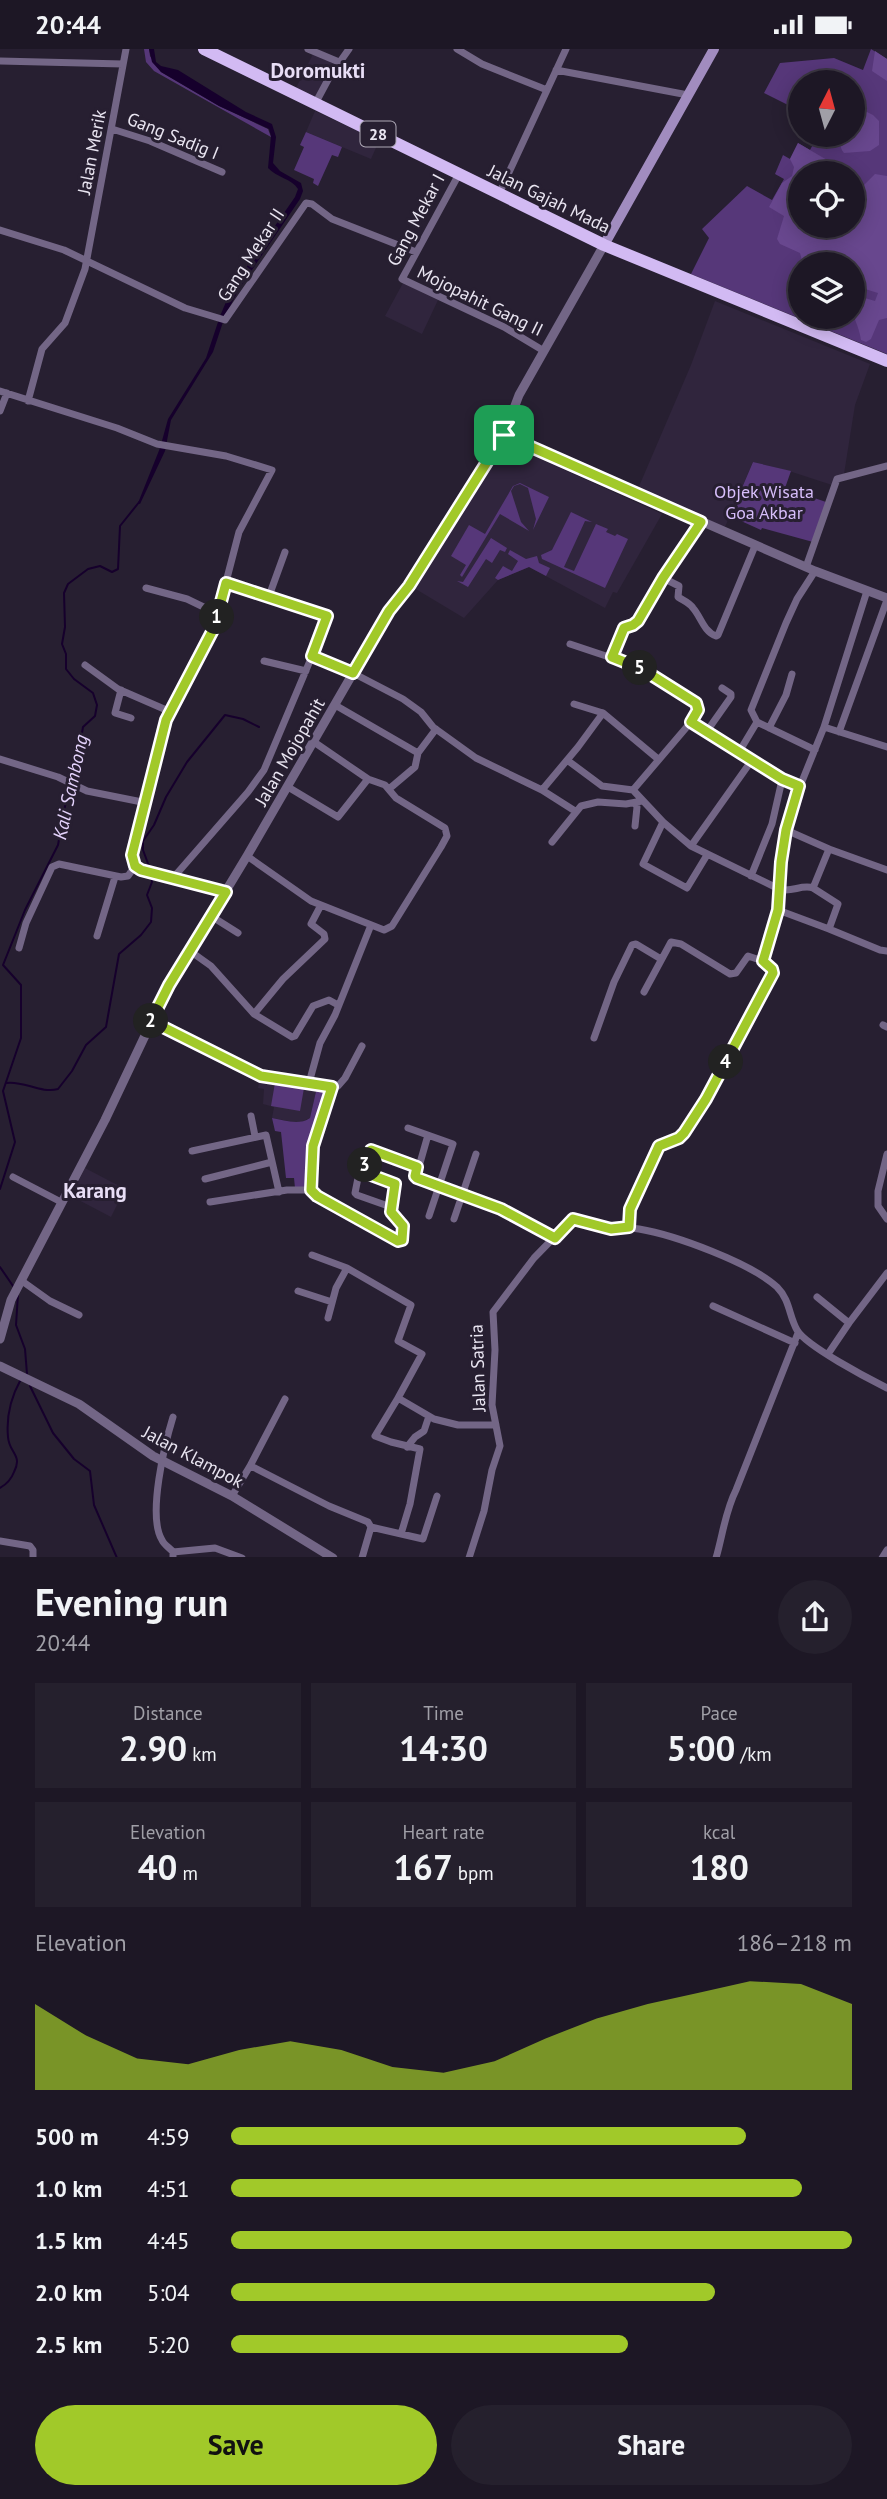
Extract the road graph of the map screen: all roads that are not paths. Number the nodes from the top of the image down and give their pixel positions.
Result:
1 (126, 49) edge
2 (204, 49) edge
3 (308, 49) edge
4 (349, 49) edge
5 (457, 49) edge
6 (566, 49) edge
7 (714, 49) edge
8 (0, 61) edge
9 (339, 62) junction
10 (123, 64) junction
11 (556, 70) junction
12 (547, 90) junction
13 (688, 95) junction
14 (315, 104) junction
15 (113, 129) junction
16 (222, 172) dead end
17 (458, 174) junction
18 (499, 194) junction
19 (0, 230) edge
20 (604, 245) junction
21 (416, 252) junction
22 (87, 260) junction
23 (402, 280) joint
24 (544, 351) junction
25 (887, 361) edge
26 (4, 392) edge
27 (28, 401) junction
28 (0, 411) edge
29 (504, 435) junction
30 (887, 466) edge
31 (701, 522) junction
32 (755, 546) junction
33 (285, 552) dead end
34 (811, 569) junction
35 (663, 578) junction
36 (226, 583) junction
37 (146, 588) dead end
38 (867, 591) junction
39 (269, 596) junction
40 (887, 599) edge
41 (218, 614) junction
42 (570, 644) dead end
43 (312, 656) junction
44 (612, 657) junction
45 (264, 661) dead end
46 (85, 665) dead end
47 (306, 671) junction
48 (353, 673) junction
49 (792, 674) dead end
50 (722, 688) dead end
51 (121, 690) junction
52 (574, 704) dead end
53 (335, 705) junction
54 (170, 712) junction
55 (603, 713) junction
56 (131, 718) dead end
57 (691, 722) junction
58 (757, 722) junction
59 (824, 727) junction
60 (769, 728) junction
61 (436, 729) junction
62 (707, 731) junction
63 (839, 732) junction
64 (314, 742) junction
65 (887, 747) edge
66 (815, 750) junction
67 (739, 752) junction
68 (418, 753) junction
69 (0, 759) edge
70 (658, 759) junction
71 (567, 760) junction
72 (752, 760) junction
73 (368, 779) junction
74 (782, 779) junction
75 (799, 786) junction
76 (288, 787) junction
77 (388, 789) junction
78 (542, 790) junction
79 (633, 790) junction
80 (639, 802) junction
81 (147, 803) junction
82 (575, 811) junction
83 (663, 822) junction
84 (635, 826) dead end
85 (786, 830) junction
86 (552, 842) dead end
87 (691, 846) junction
88 (829, 849) junction
89 (247, 856) junction
90 (707, 856) junction
91 (138, 868) junction
92 (887, 870) edge
93 (751, 876) junction
94 (116, 877) junction
95 (173, 878) junction
96 (813, 888) junction
97 (779, 889) junction
98 (226, 892) junction
99 (321, 905) junction
100 (778, 910) junction
101 (211, 916) junction
102 (371, 925) junction
103 (829, 929) junction
104 (238, 933) dead end
105 (97, 936) dead end
106 (19, 948) dead end
107 (190, 951) junction
108 (887, 951) edge
109 (661, 959) junction
110 (763, 961) junction
111 (644, 992) dead end
112 (338, 1005) junction
113 (254, 1014) junction
114 (151, 1021) junction
115 (594, 1038) dead end
116 (362, 1046) dead end
117 (309, 1083) junction
118 (332, 1087) junction
119 (251, 1117) dead end
120 (408, 1128) dead end
121 (428, 1135) junction
122 (255, 1136) junction
123 (192, 1151) dead end
124 (476, 1154) dead end
125 (887, 1154) edge
126 (272, 1161) junction
127 (417, 1167) junction
128 (363, 1170) junction
129 (13, 1177) dead end
130 (205, 1179) dead end
131 (439, 1186) junction
132 (311, 1190) junction
133 (279, 1192) junction
134 (461, 1194) junction
135 (61, 1202) junction
136 (210, 1202) dead end
137 (391, 1207) junction
138 (429, 1216) dead end
139 (454, 1219) dead end
140 (887, 1219) edge
141 (629, 1227) junction
142 (555, 1238) junction
143 (312, 1255) dead end
144 (347, 1268) junction
145 (887, 1273) edge
146 (21, 1283) junction
147 (298, 1291) dead end
148 (817, 1297) dead end
149 (332, 1302) junction
150 (713, 1306) dead end
151 (79, 1315) dead end
152 (328, 1318) dead end
153 (849, 1323) junction
154 (798, 1333) junction
155 (0, 1339) edge
156 (795, 1343) junction
157 (828, 1354) junction
158 (0, 1366) edge
159 (887, 1388) edge
160 (398, 1398) junction
161 (285, 1399) dead end
162 (429, 1416) junction
163 (173, 1417) dead end
164 (496, 1425) junction
165 (407, 1447) junction
166 (163, 1463) junction
167 (250, 1466) junction
168 (232, 1496) junction
169 (437, 1496) dead end
170 (371, 1527) junction
171 (401, 1534) junction
172 (0, 1541) edge
173 (887, 1549) edge
174 (173, 1555) edge
175 (326, 1556) edge
176 (33, 1557) edge
177 (242, 1557) edge
178 (362, 1557) edge
179 (469, 1557) edge
180 (716, 1557) edge
181 (882, 1557) edge

1 - 10 street, Jalan Merik
2 - 14 highway, Jalan Gajah Mada / 28
3 - 9 street
4 - 9 street
5 - 12 street
6 - 11 street
7 - 13 main road
8 - 10 street
9 - 14 street
10 - 15 street, Jalan Merik
11 - 12 street
11 - 13 street
12 - 18 street
13 - 20 main road
14 - 17 highway, Jalan Gajah Mada / 28
15 - 16 street, Gang Sadig I
15 - 22 street, Jalan Merik
17 - 18 highway, Jalan Gajah Mada / 28
17 - 21 street, Gang Mekar I
18 - 20 highway, Jalan Gajah Mada / 28
19 - 22 street
20 - 24 street, Jalan Mojopahit
20 - 25 highway, Jalan Gajah Mada / 28
21 - 22 street, Gang Mekar II
21 - 23 street, Gang Mekar I
22 - 27 street, Jalan Merik
23 - 24 street, Mojopahit Gang II
24 - 29 street, Jalan Mojopahit
26 - 27 street
26 - 28 street
27 - 36 street
29 - 31 street
29 - 48 street, Jalan Mojopahit
30 - 34 street
31 - 32 street
31 - 35 street
32 - 34 street
32 - 35 street
33 - 39 street
34 - 38 street
34 - 58 street
35 - 44 street
36 - 39 street
36 - 41 street
37 - 41 street
38 - 40 street
38 - 59 street
39 - 43 street
40 - 63 street
41 - 54 street
42 - 44 street
43 - 47 street
43 - 48 street
44 - 57 street
45 - 47 street
46 - 51 street
47 - 95 street
48 - 53 street, Jalan Mojopahit
48 - 61 street
49 - 60 street
50 - 62 street
51 - 54 street
51 - 56 street
52 - 55 street
53 - 64 street, Jalan Mojopahit
53 - 68 street
54 - 81 street
55 - 70 street
55 - 71 street
57 - 62 street
57 - 70 street
58 - 60 street
58 - 67 street
59 - 63 street
59 - 66 street
60 - 66 street
61 - 68 street
61 - 78 street
62 - 67 street
63 - 65 street
64 - 73 street
64 - 76 street, Jalan Mojopahit
66 - 75 street
67 - 72 street
68 - 77 street
69 - 81 street
70 - 79 street
71 - 78 street
71 - 79 street
72 - 74 street
72 - 87 street
73 - 76 street
73 - 77 street
74 - 75 street
74 - 93 street
75 - 85 street
76 - 89 street, Jalan Mojopahit
77 - 102 street
78 - 82 street
79 - 80 street
80 - 82 street
80 - 83 street
80 - 84 street
81 - 91 street
82 - 86 street
83 - 87 street
83 - 90 street
85 - 88 street
85 - 97 street
87 - 90 street
88 - 92 street
88 - 96 street
89 - 98 street, Jalan Mojopahit
89 - 99 street
90 - 93 street
91 - 94 street
91 - 95 street
93 - 97 street
94 - 105 street
94 - 106 street
95 - 98 street
96 - 97 street
96 - 103 street
97 - 100 street
98 - 101 street, Jalan Mojopahit
99 - 102 street
99 - 113 street
100 - 103 street
100 - 110 street
101 - 104 street
101 - 107 street, Jalan Mojopahit
102 - 112 street
103 - 108 street
107 - 113 street
107 - 114 street, Jalan Mojopahit
109 - 110 street
109 - 111 street
109 - 115 street
110 - 141 street
112 - 113 street
112 - 117 street
114 - 117 street
114 - 135 street, Jalan Mojopahit
116 - 118 street
117 - 118 street
118 - 132 street
119 - 122 street
120 - 121 street
121 - 127 street
121 - 131 street
122 - 123 street
122 - 126 street
124 - 134 street
125 - 140 street
126 - 130 street
126 - 133 street
127 - 128 street
127 - 131 street
128 - 137 street
128 - 137 street
129 - 135 street
131 - 134 street
131 - 138 street
132 - 133 street
132 - 137 street
133 - 136 street
134 - 139 street
134 - 142 street
135 - 146 street, Jalan Mojopahit
141 - 142 street, Jalan Satria
141 - 154 street
142 - 164 street, Jalan Satria
143 - 144 street
144 - 149 street
144 - 160 street
145 - 153 street
146 - 151 street
146 - 155 street, Jalan Mojopahit
147 - 149 street
148 - 153 street
149 - 152 street
150 - 156 street
153 - 157 street
154 - 156 street
154 - 157 street
156 - 180 street
157 - 159 street
158 - 166 street, Jalan Klampok
160 - 162 street
160 - 165 street
161 - 167 street
162 - 164 street
162 - 165 street
163 - 166 street
164 - 179 street, Jalan Satria
165 - 171 street
166 - 168 street, Jalan Klampok
166 - 174 street
167 - 168 street
167 - 170 street
168 - 175 street, Jalan Klampok
169 - 171 street
170 - 171 street
170 - 178 street
172 - 176 street
173 - 181 street
174 - 177 street

